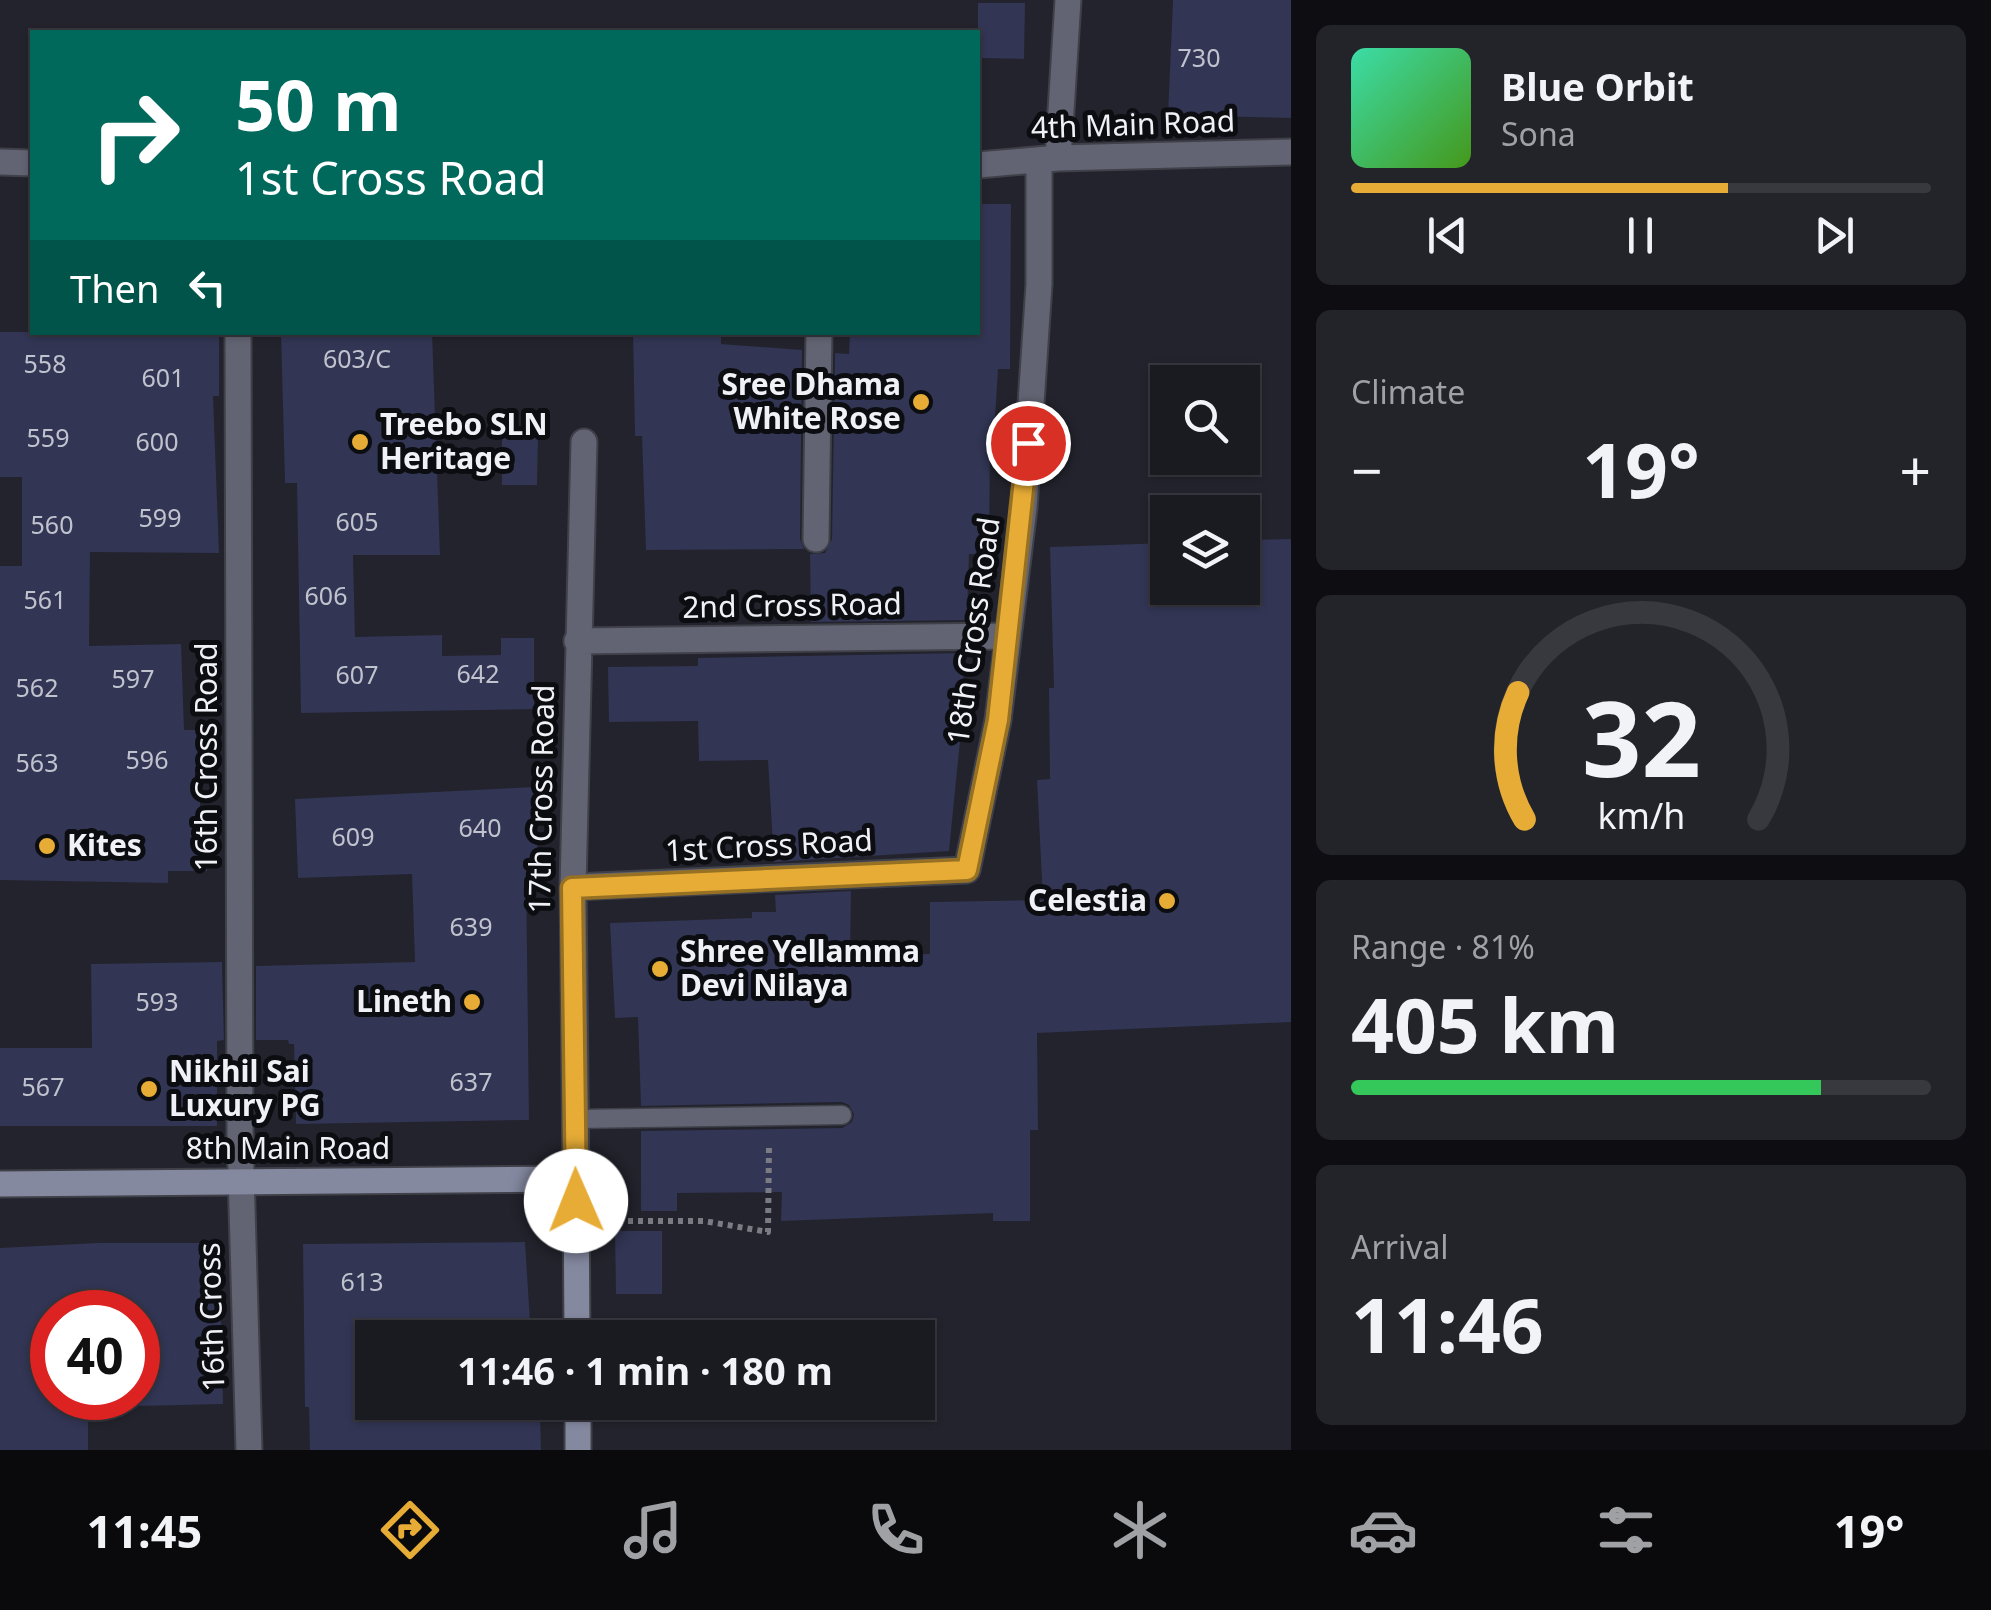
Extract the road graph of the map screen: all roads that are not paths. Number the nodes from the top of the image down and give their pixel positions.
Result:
1 (1068, 0) edge
2 (1291, 152) edge
3 (1049, 160) junction
4 (0, 162) edge
5 (30, 163) edge
6 (980, 165) edge
7 (238, 335) edge
8 (820, 335) edge
9 (584, 442) dead end
10 (816, 538) dead end
11 (1008, 636) junction
12 (577, 641) junction
13 (967, 870) joint
14 (572, 888) junction
15 (842, 1115) dead end
16 (576, 1120) junction
17 (576, 1180) junction
18 (241, 1182) junction
19 (0, 1184) edge
20 (578, 1320) edge
21 (578, 1420) edge
22 (248, 1450) edge
23 (578, 1450) edge

1 - 3 street, 18th Cross Road
2 - 3 street, 4th Main Road
3 - 6 street, 4th Main Road
3 - 11 street, 18th Cross Road
4 - 5 street
7 - 18 street, 16th Cross Road
8 - 10 street
9 - 12 street, 17th Cross Road
11 - 12 street, 2nd Cross Road
11 - 13 street, 18th Cross Road
12 - 14 street, 17th Cross Road
13 - 14 street, 1st Cross Road
14 - 16 street, 17th Cross Road
15 - 16 lane
16 - 17 street, 17th Cross Road
17 - 18 street, 8th Main Road
17 - 20 street, 17th Cross Road
18 - 19 street, 8th Main Road
18 - 22 street, 16th Cross
21 - 23 street

